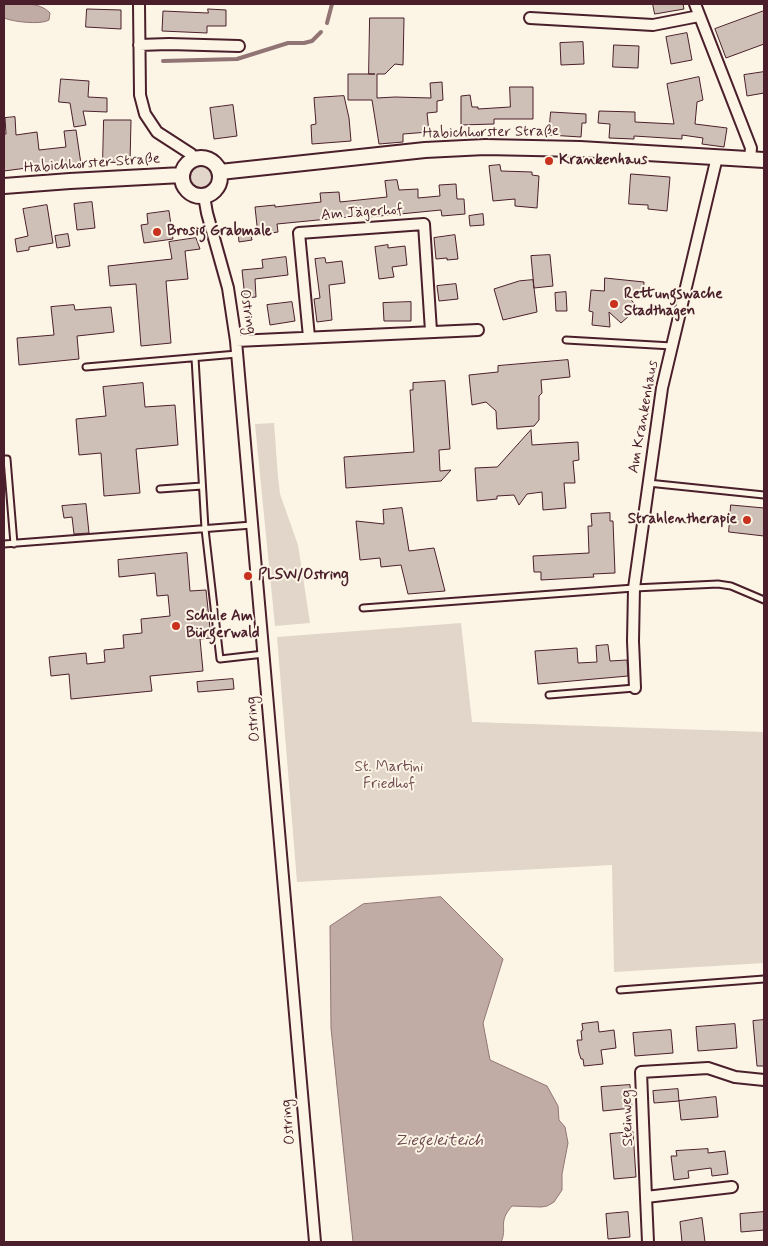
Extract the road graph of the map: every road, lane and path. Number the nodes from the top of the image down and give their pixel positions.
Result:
1 (139, 4) edge
2 (694, 4) edge
3 (700, 16) junction
4 (530, 18) dead end
5 (140, 45) junction
6 (239, 46) dead end
7 (717, 157) junction
8 (194, 159) junction
9 (750, 159) junction
10 (764, 160) edge
11 (220, 172) junction
12 (182, 175) junction
13 (4, 186) edge
14 (204, 196) junction
15 (478, 330) dead end
16 (431, 331) junction
17 (309, 337) junction
18 (566, 340) dead end
19 (236, 341) junction
20 (672, 346) junction
21 (238, 354) junction
22 (195, 358) junction
23 (86, 367) dead end
24 (4, 460) edge
25 (648, 483) junction
26 (202, 486) junction
27 (160, 489) dead end
28 (764, 495) edge
29 (253, 525) junction
30 (205, 529) junction
31 (4, 544) edge
32 (14, 544) junction
33 (634, 588) junction
34 (764, 600) edge
35 (364, 608) dead end
36 (264, 654) junction
37 (635, 688) joint
38 (549, 695) dead end
39 (764, 979) edge
40 (620, 990) dead end
41 (764, 1080) edge
42 (732, 1187) dead end
43 (646, 1197) junction
44 (315, 1242) edge
45 (648, 1242) edge

1 - 5 street
2 - 3 street
3 - 4 street
3 - 9 street
5 - 6 street
5 - 8 street
7 - 9 main road, Habichhorster Straße
7 - 11 main road, Habichhorster Straße
7 - 20 street, Am Krankenhaus
8 - 11 main road
8 - 12 main road, Habichhorster Straße
9 - 10 main road, Habichhorster Straße
11 - 14 main road
12 - 13 main road, Habichhorster Straße
12 - 14 main road, Habichhorster Straße
14 - 19 street, Ostring
15 - 16 street
16 - 17 street
16 - 17 street, Am Jägerhof
17 - 19 street
18 - 20 lane
19 - 21 street, Ostring
20 - 25 street, Am Krankenhaus
21 - 22 lane
21 - 29 street, Ostring
22 - 23 lane
22 - 26 lane
24 - 32 lane
25 - 28 lane
25 - 33 street, Am Krankenhaus
26 - 27 lane
26 - 30 lane
29 - 30 lane
29 - 36 street, Ostring
30 - 32 lane
30 - 36 lane
31 - 32 lane
33 - 34 lane
33 - 35 lane
33 - 37 street, Am Krankenhaus
36 - 44 street, Ostring
37 - 38 lane
39 - 40 lane
41 - 43 street, Steinweg
42 - 43 street
43 - 45 street

